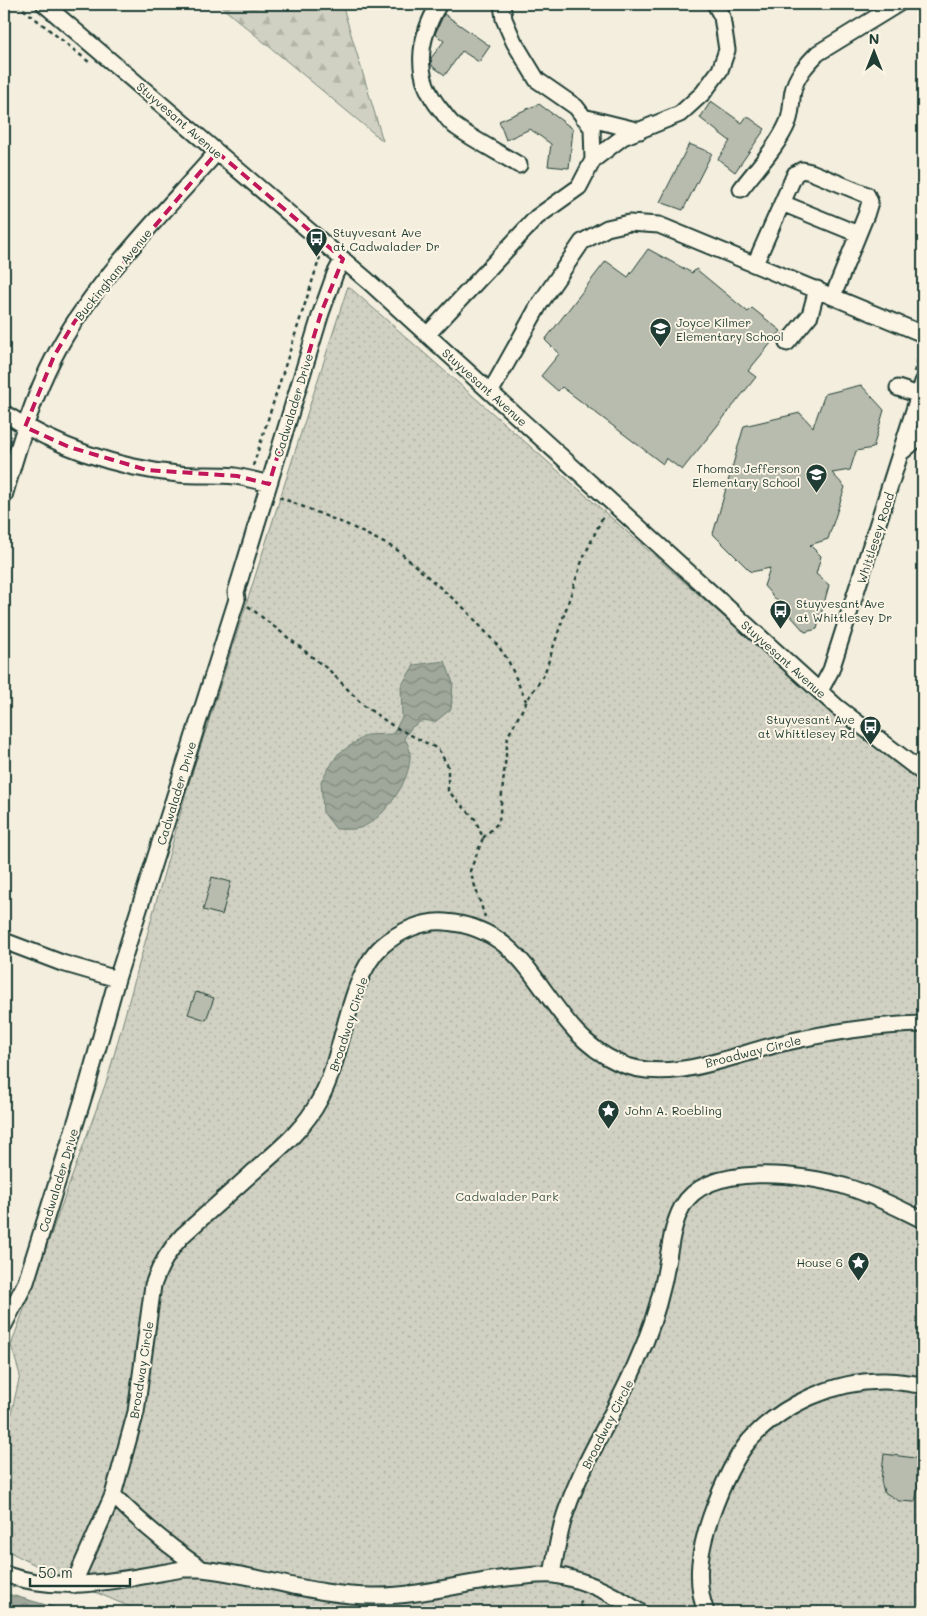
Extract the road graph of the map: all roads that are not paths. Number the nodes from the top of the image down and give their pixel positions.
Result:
1 (44, 4) edge
2 (439, 4) edge
3 (502, 4) edge
4 (715, 4) edge
5 (898, 4) edge
6 (583, 116) junction
7 (640, 131) junction
8 (217, 152) junction
9 (594, 160) junction
10 (519, 165) dead end
11 (741, 189) dead end
12 (782, 203) junction
13 (858, 234) junction
14 (343, 259) junction
15 (755, 264) junction
16 (817, 289) junction
17 (833, 296) junction
18 (923, 334) edge
19 (428, 335) junction
20 (787, 343) dead end
21 (898, 388) dead end
22 (491, 391) junction
23 (921, 399) edge
24 (4, 413) edge
25 (25, 427) junction
26 (923, 434) edge
27 (903, 451) junction
28 (268, 488) junction
29 (4, 496) edge
30 (820, 691) junction
31 (923, 772) edge
32 (4, 941) edge
33 (117, 979) junction
34 (923, 1024) edge
35 (923, 1220) edge
36 (4, 1324) edge
37 (923, 1385) edge
38 (113, 1495) junction
39 (202, 1568) junction
40 (4, 1574) edge
41 (552, 1575) junction
42 (73, 1585) junction
43 (640, 1612) edge
44 (706, 1612) edge

1 - 8 street, Stuyvesant Avenue
2 - 10 street
3 - 6 street
4 - 7 street
5 - 11 street
6 - 7 street
6 - 9 street
7 - 9 street
8 - 14 street, Stuyvesant Avenue
8 - 25 street, Buckingham Avenue
9 - 19 street
12 - 13 street
12 - 13 street
12 - 15 street
13 - 17 street
14 - 19 street, Stuyvesant Avenue
14 - 28 street, Cadwalader Drive
15 - 16 street
15 - 22 street
16 - 17 street
16 - 20 street
17 - 18 street
19 - 22 street, Stuyvesant Avenue
21 - 23 street
22 - 30 street, Stuyvesant Avenue
23 - 27 street, Whittlesey Road
24 - 25 street
25 - 28 street
25 - 29 street, Buckingham Avenue
26 - 27 street
27 - 30 street, Whittlesey Road
28 - 33 street, Cadwalader Drive
30 - 31 street, Stuyvesant Avenue
32 - 33 street
33 - 36 street, Cadwalader Drive
34 - 38 street, Broadway Circle
35 - 41 street, Broadway Circle
37 - 44 street
38 - 39 street
38 - 42 street, Broadway Circle
39 - 41 street
39 - 42 street
40 - 42 street
41 - 43 street

